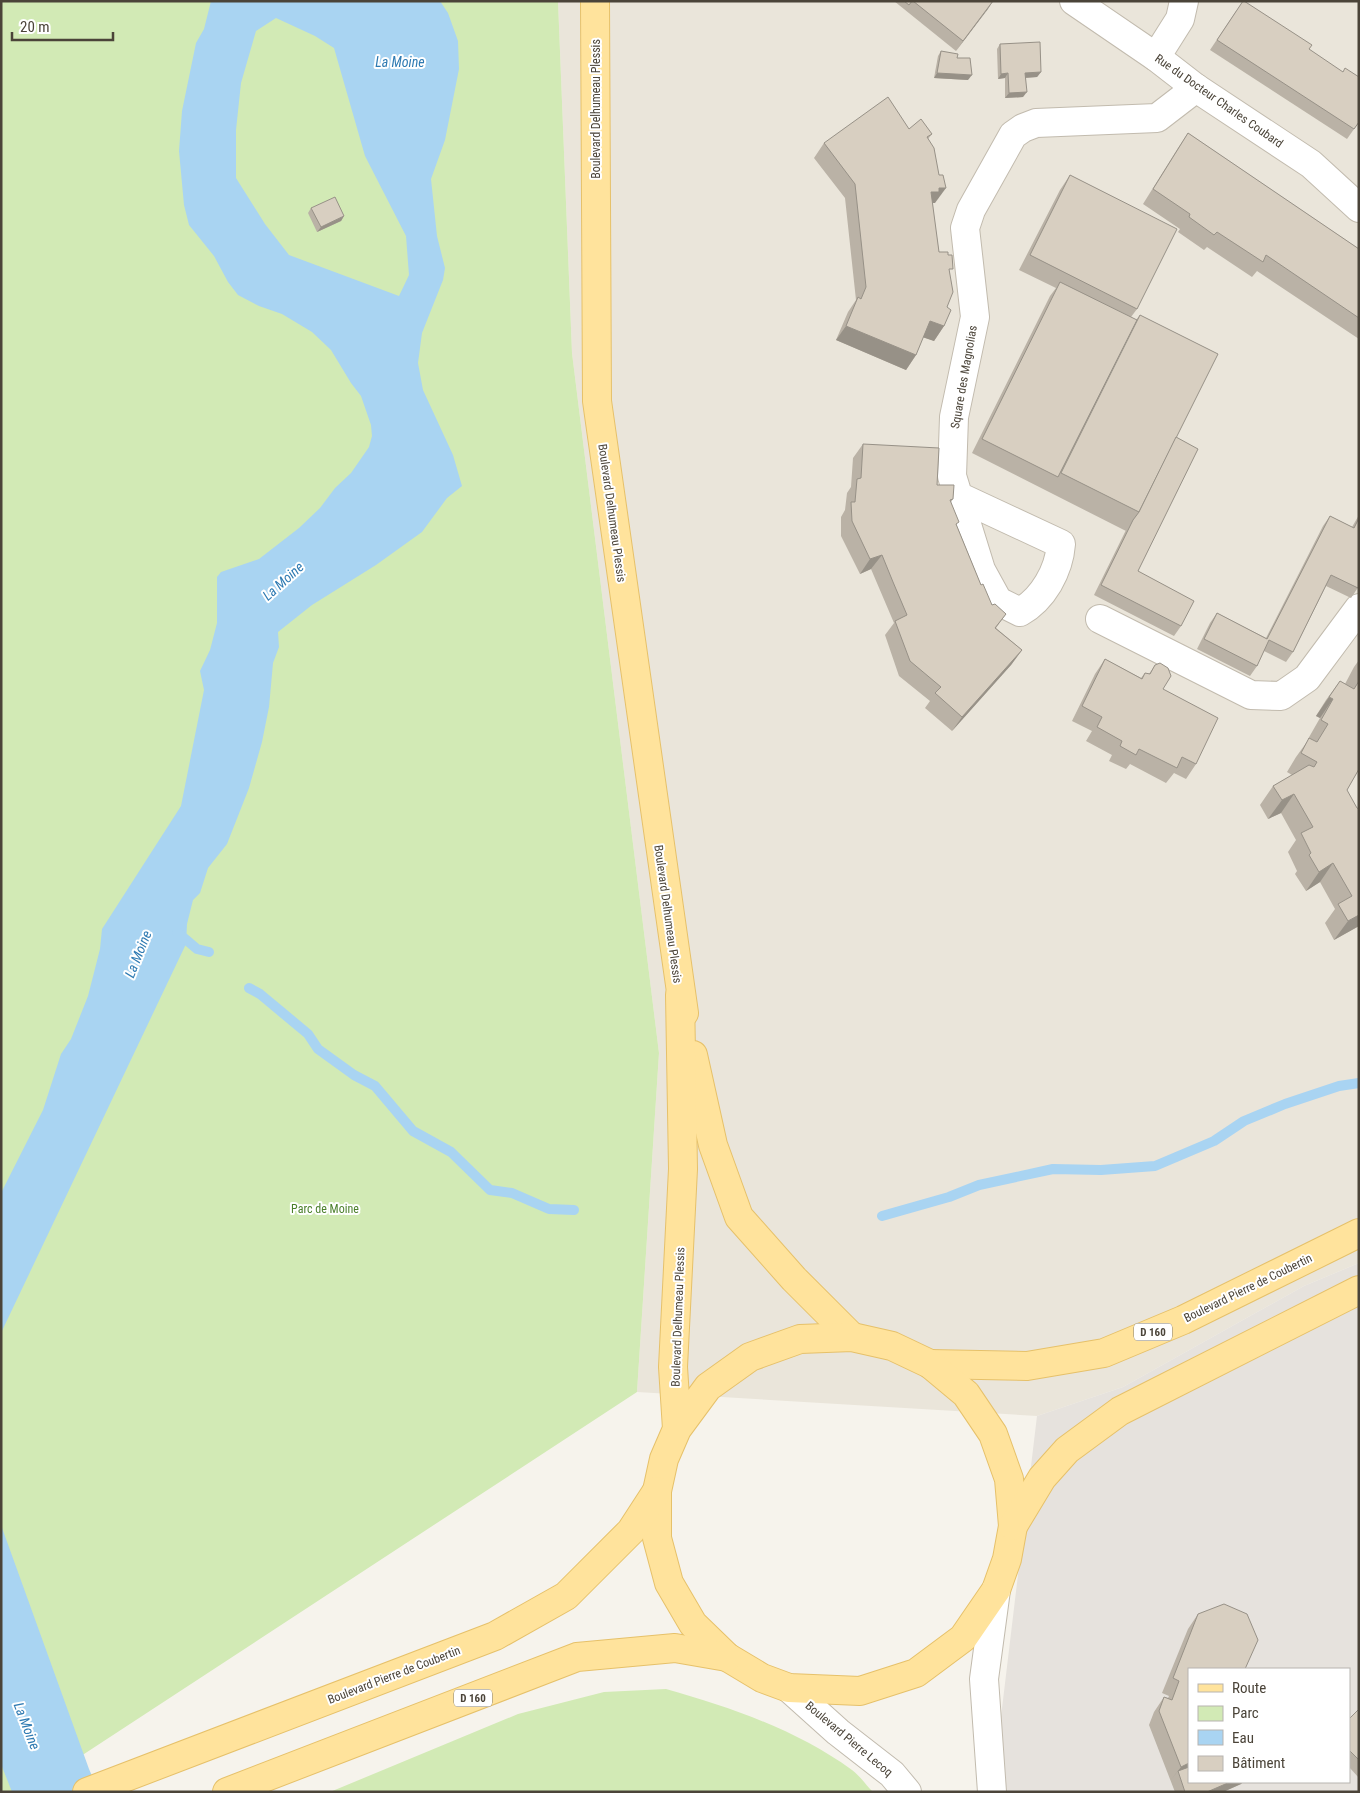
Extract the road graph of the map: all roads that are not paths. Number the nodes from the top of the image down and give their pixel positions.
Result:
1 (1074, 1) edge
2 (1184, 1) edge
3 (597, 10) edge
4 (1156, 57) junction
5 (1196, 88) junction
6 (1359, 208) edge
7 (958, 496) dead end
8 (1359, 608) edge
9 (1100, 619) dead end
10 (680, 995) junction
11 (1359, 1233) edge
12 (1359, 1290) edge
13 (852, 1337) junction
14 (930, 1364) junction
15 (677, 1429) junction
16 (657, 1491) junction
17 (1013, 1526) junction
18 (996, 1590) junction
19 (727, 1657) junction
20 (789, 1688) junction
21 (87, 1792) edge
22 (227, 1792) edge
23 (907, 1792) edge
24 (992, 1792) edge

1 - 4 street, Rue du Docteur Charles Coubard
2 - 4 street
3 - 10 main road, Boulevard Delhumeau Plessis
4 - 5 street, Rue du Docteur Charles Coubard
5 - 6 street, Rue du Docteur Charles Coubard
5 - 7 street, Square des Magnolias
8 - 9 street
10 - 13 main road, Boulevard Delhumeau Plessis
10 - 15 main road, Boulevard Delhumeau Plessis
11 - 14 main road, Boulevard Pierre de Coubertin / D 160
12 - 17 main road
13 - 14 main road
13 - 15 main road
14 - 17 main road
15 - 16 main road
16 - 19 main road
16 - 21 main road, Boulevard Pierre de Coubertin
17 - 18 main road
18 - 20 main road
18 - 24 street
19 - 20 main road
19 - 22 main road, D 160
20 - 23 street, Boulevard Pierre Lecoq

